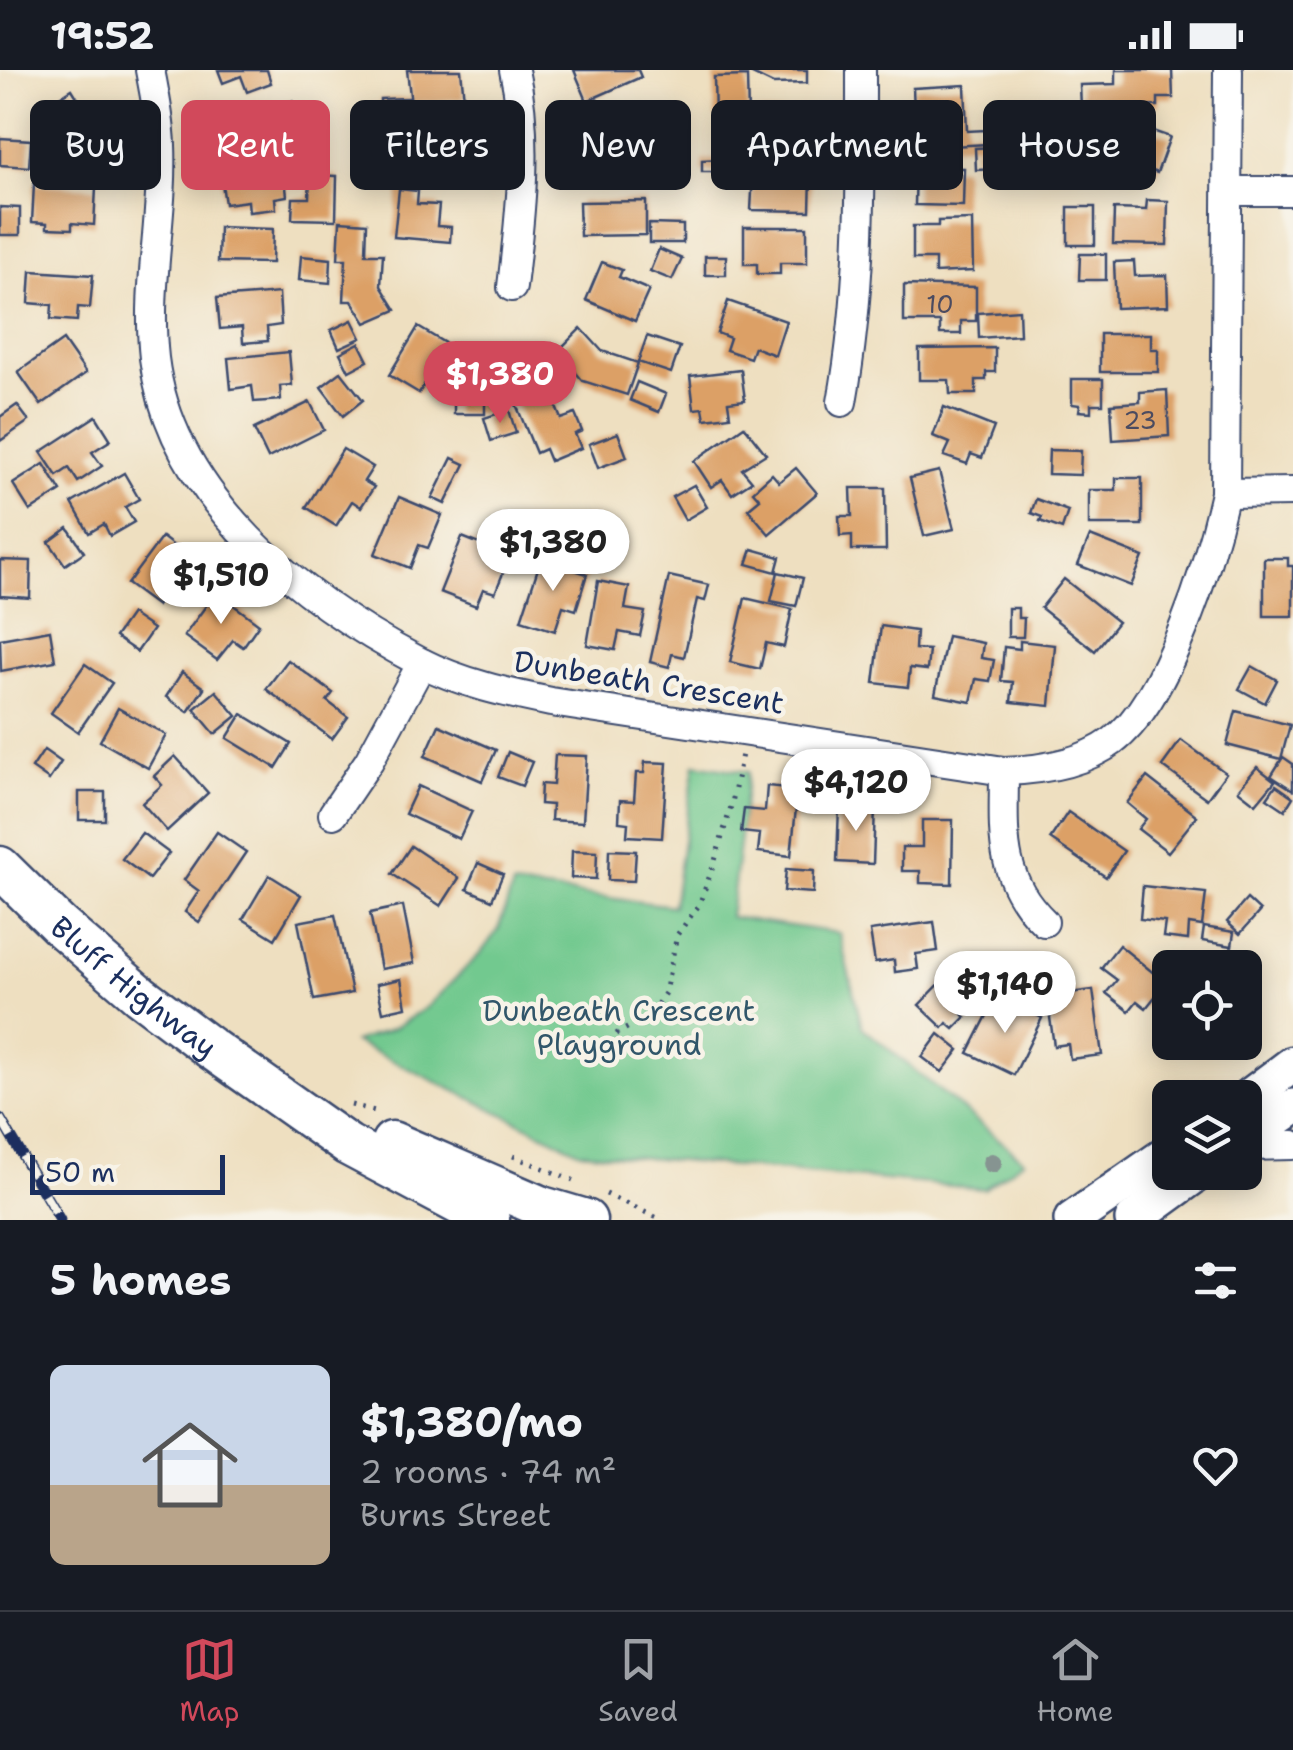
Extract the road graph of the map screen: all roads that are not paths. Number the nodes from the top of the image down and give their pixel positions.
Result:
1 (150, 70) edge
2 (514, 70) edge
3 (862, 70) edge
4 (1228, 70) edge
5 (1228, 192) junction
6 (1293, 192) edge
7 (512, 288) dead end
8 (842, 402) dead end
9 (1293, 492) edge
10 (1225, 493) junction
11 (422, 663) junction
12 (1004, 771) junction
13 (333, 814) dead end
14 (0, 867) edge
15 (1044, 922) dead end
16 (1293, 1064) edge
17 (1262, 1087) edge
18 (278, 1093) junction
19 (1293, 1106) edge
20 (1262, 1130) edge
21 (1262, 1144) edge
22 (1293, 1145) edge
23 (1152, 1164) edge
24 (1174, 1190) edge
25 (488, 1220) edge
26 (586, 1220) edge
27 (1072, 1220) edge
28 (1133, 1220) edge

1 - 11 street, Dunbeath Crescent
2 - 7 street
3 - 8 street
4 - 5 street, Dunbeath Crescent
5 - 6 street
5 - 10 street, Dunbeath Crescent
9 - 10 street
10 - 12 street, Dunbeath Crescent
11 - 12 street, Dunbeath Crescent
11 - 13 street
12 - 15 street
14 - 18 highway, Bluff Highway
16 - 17 main road
18 - 25 highway, Bluff Highway
18 - 26 highway, Bluff Highway
19 - 20 main road
21 - 22 street
23 - 27 main road
24 - 28 main road

